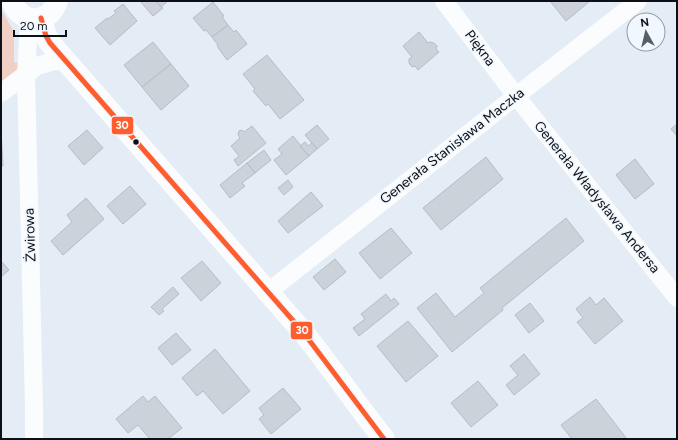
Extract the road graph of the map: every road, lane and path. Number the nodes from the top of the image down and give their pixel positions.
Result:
1 (12, 1) edge
2 (444, 1) edge
3 (638, 1) edge
4 (49, 9) edge
5 (66, 60) junction
6 (26, 76) junction
7 (1, 93) edge
8 (516, 96) junction
9 (268, 292) junction
10 (677, 298) edge
11 (34, 439) edge
12 (384, 439) edge

1 - 4 street
2 - 8 street, Piękna
3 - 8 street, Generała Stanisława Maczka
4 - 5 street
4 - 6 street, Żwirowa
5 - 6 street
5 - 9 street
6 - 7 street
6 - 11 street, Żwirowa
8 - 9 street, Generała Stanisława Maczka
8 - 10 street, Generała Władysława Andersa
9 - 12 street

